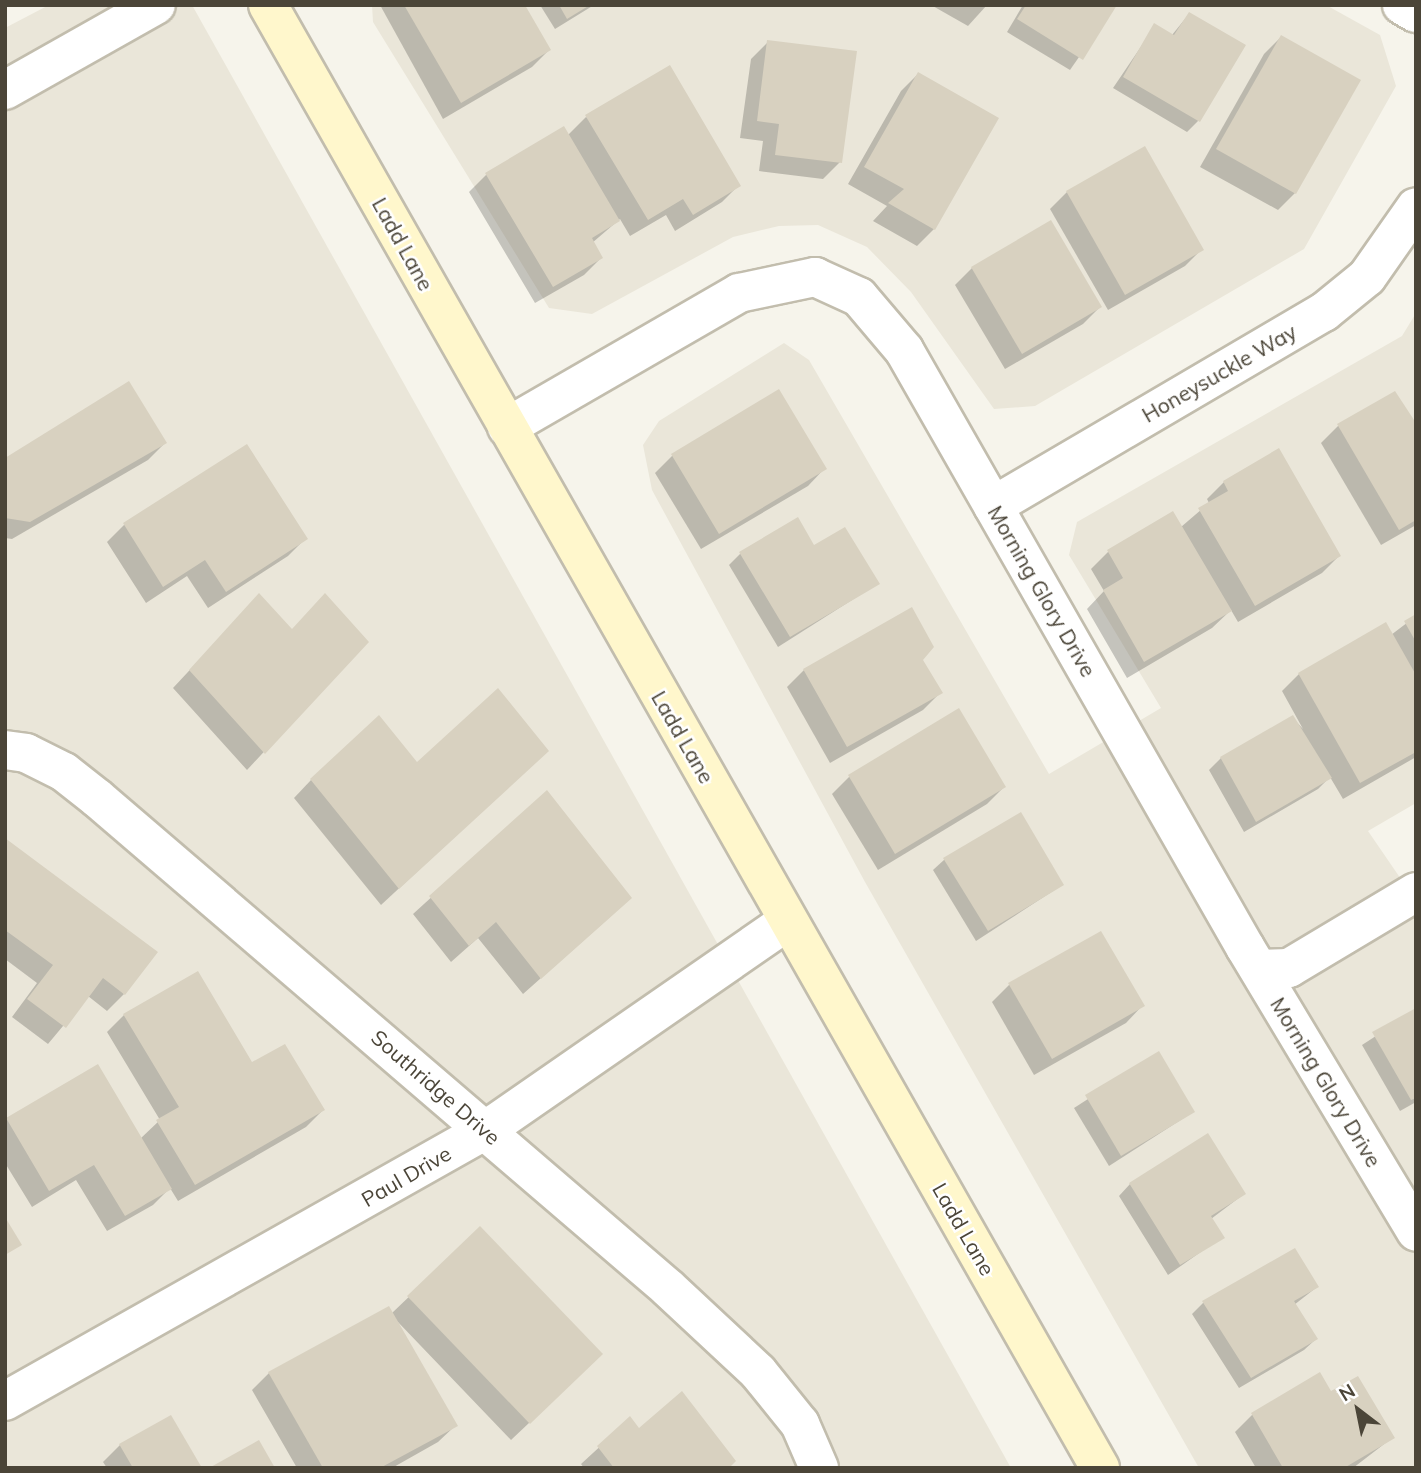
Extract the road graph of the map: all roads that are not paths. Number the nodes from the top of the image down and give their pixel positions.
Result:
1 (156, 5) edge
2 (268, 5) edge
3 (1402, 5) edge
4 (1416, 13) edge
5 (5, 90) edge
6 (1416, 207) edge
7 (507, 427) junction
8 (993, 506) junction
9 (8, 750) edge
10 (1416, 892) edge
11 (788, 921) junction
12 (1259, 970) junction
13 (486, 1130) junction
14 (1416, 1232) edge
15 (5, 1401) edge
16 (819, 1468) edge
17 (1100, 1468) edge

1 - 5 street
2 - 7 street, Ladd Lane
3 - 4 street
6 - 8 street, Honeysuckle Way
7 - 8 street, Morning Glory Drive
7 - 11 street, Ladd Lane
8 - 12 street, Morning Glory Drive
9 - 13 street, Southridge Drive
10 - 12 street
11 - 13 street, Paul Drive
11 - 17 street, Ladd Lane
12 - 14 street, Morning Glory Drive
13 - 15 street, Paul Drive
13 - 16 street, Southridge Drive

